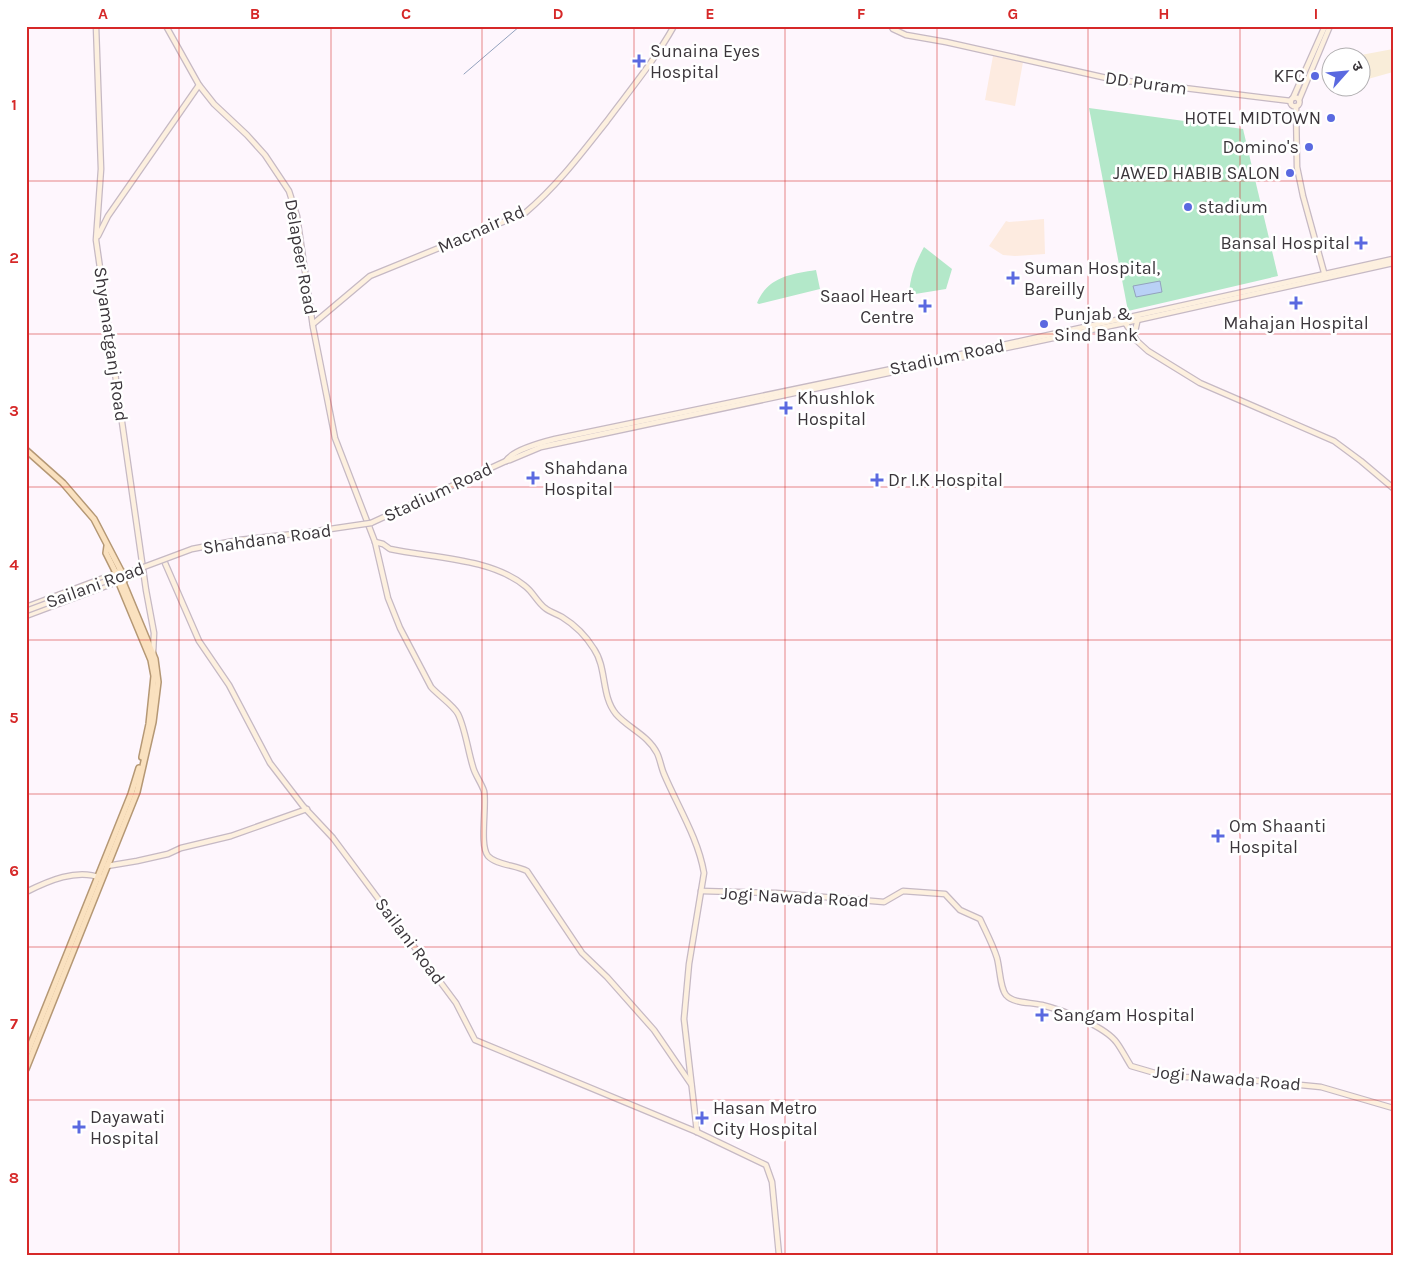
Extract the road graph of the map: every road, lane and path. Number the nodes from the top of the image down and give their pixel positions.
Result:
1 (96, 26) edge
2 (166, 26) edge
3 (674, 26) edge
4 (891, 26) edge
5 (1325, 26) edge
6 (1330, 26) edge
7 (199, 85) junction
8 (1292, 100) junction
9 (1299, 100) junction
10 (1296, 106) junction
11 (96, 240) junction
12 (1393, 259) edge
13 (1393, 263) edge
14 (1325, 276) junction
15 (1138, 317) junction
16 (1124, 321) junction
17 (313, 324) junction
18 (1134, 336) junction
19 (26, 450) edge
20 (1393, 488) edge
21 (370, 522) junction
22 (375, 542) junction
23 (165, 561) junction
24 (117, 573) junction
25 (120, 582) junction
26 (26, 607) edge
27 (26, 611) edge
28 (26, 616) edge
29 (153, 654) junction
30 (151, 660) junction
31 (307, 809) junction
32 (107, 866) junction
33 (100, 877) junction
34 (701, 891) junction
35 (26, 892) edge
36 (26, 1056) edge
37 (26, 1069) edge
38 (692, 1084) junction
39 (1393, 1108) edge
40 (697, 1132) junction
41 (779, 1255) edge

1 - 11 street, Shyamatganj Road
2 - 7 street, Delapeer Road
3 - 17 street, Macnair Rd
4 - 8 street, DD Puram
5 - 8 street
6 - 9 street
7 - 11 street
7 - 17 street, Delapeer Road
8 - 9 street
8 - 10 street
9 - 10 street
10 - 14 street
11 - 29 street, Shyamatganj Road
12 - 14 street, Stadium Road
13 - 14 street, Stadium Road
14 - 15 street, Stadium Road
15 - 16 street, Stadium Road
15 - 18 street
16 - 18 street
16 - 21 street, Stadium Road
17 - 21 street, Delapeer Road
18 - 20 street
19 - 24 main road
21 - 22 street, Delapeer Road
21 - 23 street, Shahdana Road, bridge
22 - 34 street
22 - 38 street, Delapeer Road
23 - 27 street, Sailani Road, bridge
23 - 31 street, Sailani Road
24 - 25 main road
24 - 25 main road
24 - 26 street
25 - 28 street
25 - 29 main road
25 - 30 main road
29 - 30 street, Shyamatganj Road
29 - 32 main road
30 - 33 main road
31 - 32 street
31 - 40 street, Sailani Road
32 - 33 main road
33 - 35 street
33 - 36 main road
33 - 37 main road
34 - 38 street
34 - 39 street, Jogi Nawada Road
38 - 40 street
40 - 41 street, Sailani Road

